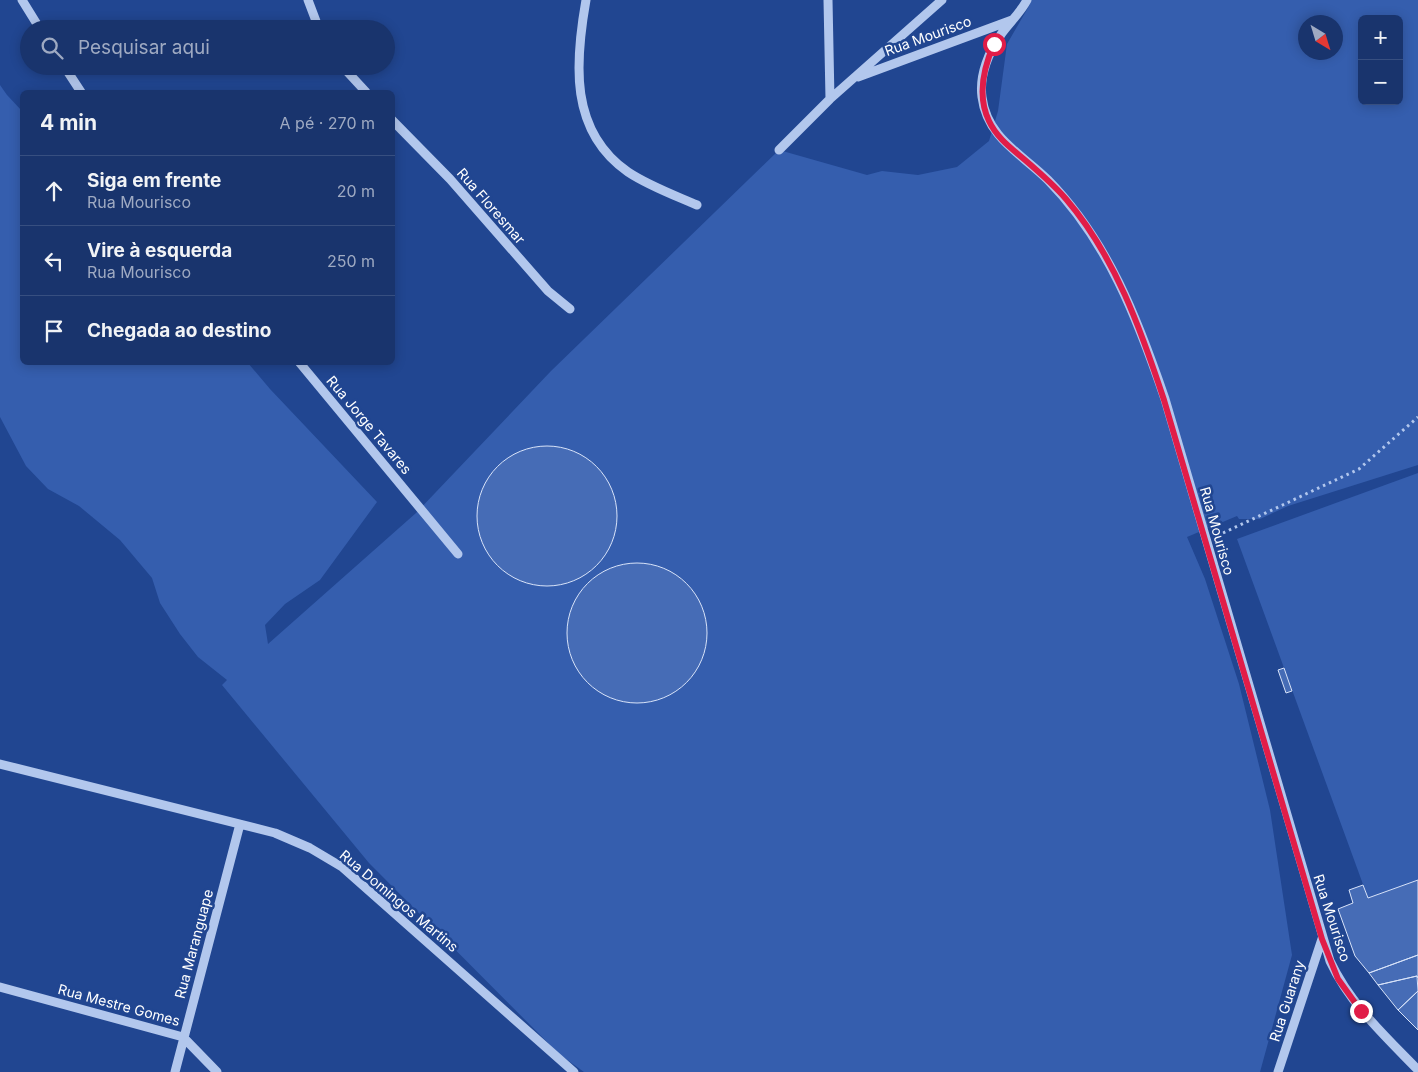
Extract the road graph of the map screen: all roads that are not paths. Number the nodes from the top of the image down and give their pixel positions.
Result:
1 (22, 0) edge
2 (308, 0) edge
3 (828, 0) edge
4 (942, 0) edge
5 (1028, 0) edge
6 (584, 1) edge
7 (34, 20) edge
8 (316, 20) edge
9 (1013, 20) junction
10 (70, 75) edge
11 (350, 75) edge
12 (853, 79) junction
13 (80, 90) edge
14 (364, 90) edge
15 (830, 99) junction
16 (395, 123) edge
17 (779, 150) dead end
18 (698, 205) dead end
19 (570, 309) dead end
20 (301, 365) edge
21 (458, 554) dead end
22 (0, 764) edge
23 (240, 824) junction
24 (1322, 939) junction
25 (0, 987) edge
26 (183, 1037) junction
27 (1418, 1070) edge
28 (175, 1072) edge
29 (217, 1072) edge
30 (574, 1072) edge
31 (1278, 1072) edge

1 - 7 street
2 - 8 street
3 - 15 street
4 - 12 street, Rua Mourisco
5 - 9 street, Rua Mourisco
6 - 18 street
9 - 12 street, Rua Mourisco
9 - 24 street, Rua Mourisco
10 - 13 street
11 - 14 street
12 - 15 street, Rua Mourisco
15 - 17 street, Rua Mourisco
16 - 19 street, Rua Floresmar
20 - 21 street, Rua Jorge Tavares
22 - 23 street, Rua Domingos Martins
23 - 26 street, Rua Maranguape
23 - 30 street, Rua Domingos Martins
24 - 27 street, Rua Mourisco
24 - 31 street, Rua Guarany
25 - 26 street, Rua Mestre Gomes
26 - 28 street, Rua Maranguape
26 - 29 street, Rua Mestre Gomes

